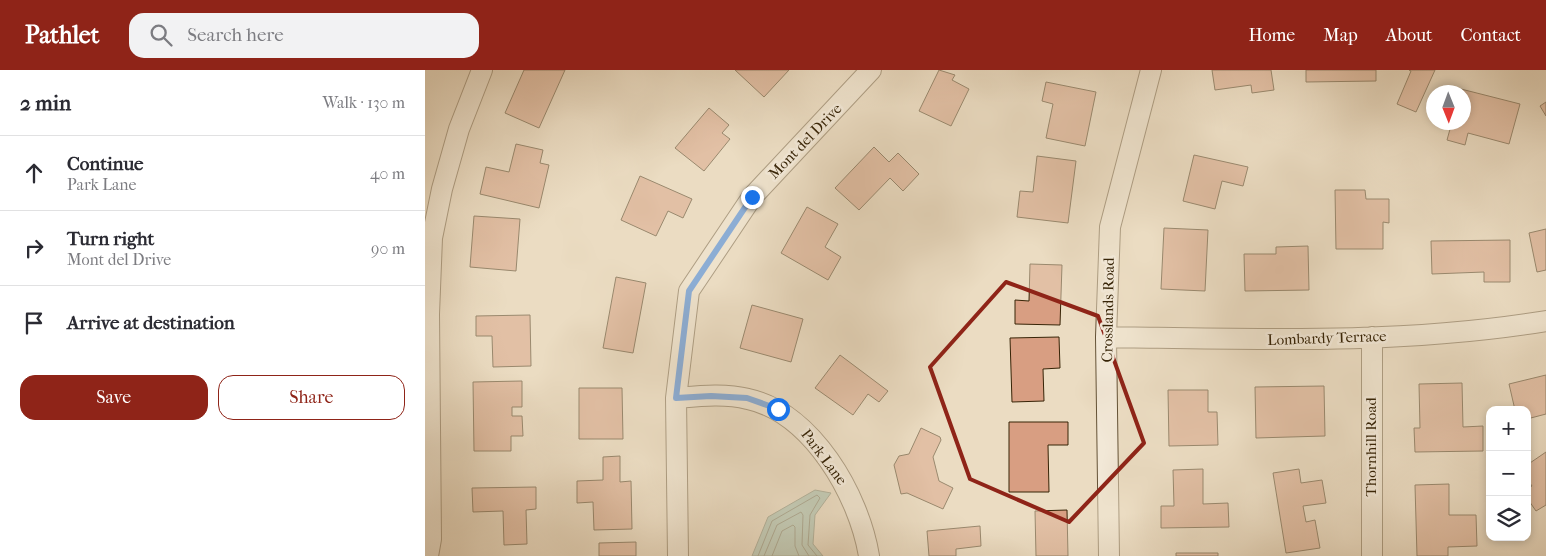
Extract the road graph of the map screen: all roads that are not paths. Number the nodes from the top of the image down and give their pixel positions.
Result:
1 (481, 70) edge
2 (871, 70) edge
3 (1151, 70) edge
4 (1546, 321) edge
5 (1106, 337) junction
6 (1372, 337) junction
7 (676, 398) junction
8 (428, 556) edge
9 (678, 556) edge
10 (869, 556) edge
11 (1109, 556) edge
12 (1372, 556) edge

1 - 8 street
2 - 7 street, Mont del Drive
3 - 5 street, Crosslands Road
4 - 6 street, Lombardy Terrace
5 - 6 street, Lombardy Terrace
5 - 11 street, Crosslands Road
6 - 12 street, Thornhill Road
7 - 9 street, Mont del Drive
7 - 10 street, Park Lane

